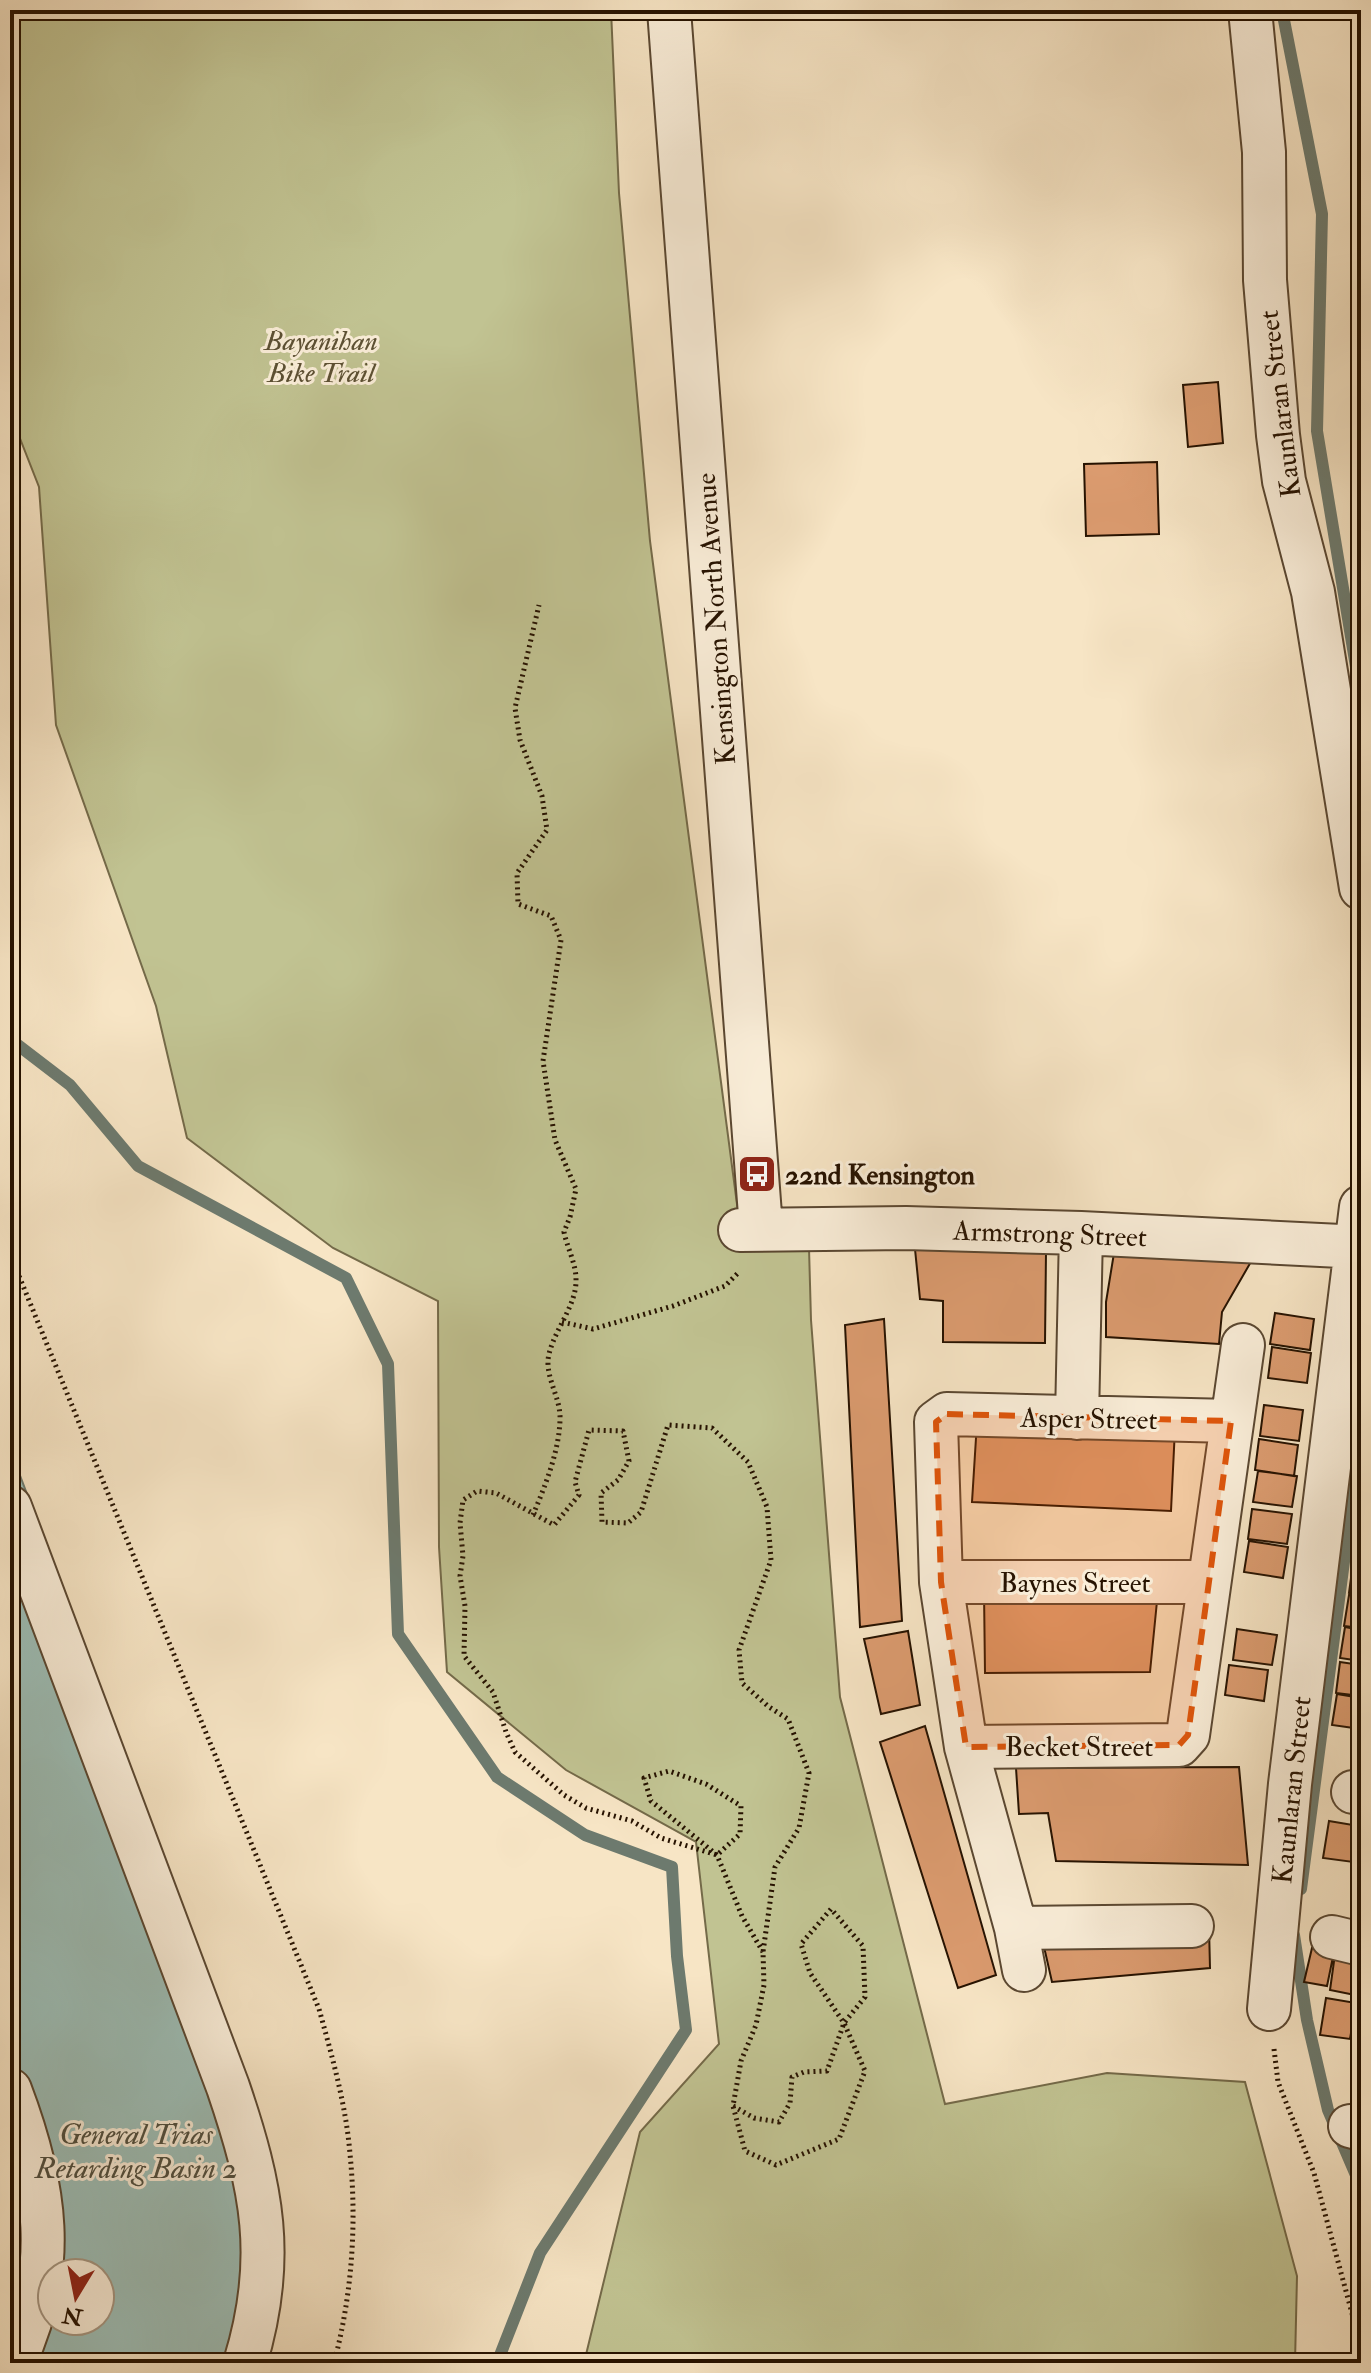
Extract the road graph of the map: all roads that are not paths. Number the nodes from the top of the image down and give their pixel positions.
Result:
1 (669, 10) edge
2 (1250, 10) edge
3 (1361, 888) edge
4 (1081, 1233) junction
5 (1359, 1233) edge
6 (748, 1242) joint
7 (1243, 1345) dead end
8 (1077, 1418) junction
9 (1231, 1421) junction
10 (10, 1507) edge
11 (941, 1582) junction
12 (1209, 1582) junction
13 (966, 1747) junction
14 (1192, 1926) dead end
15 (1016, 1928) junction
16 (1024, 1970) dead end
17 (1269, 2009) road end
18 (10, 2090) edge
19 (14, 2363) edge
20 (245, 2363) edge

1 - 6 street, Kensington North Avenue
2 - 3 street, Kaunlaran Street
4 - 5 street, Armstrong Street
4 - 6 street, Armstrong Street
4 - 8 street
5 - 17 street, Kaunlaran Street
7 - 9 street
8 - 9 street, Asper Street
8 - 11 street, Asper Street
9 - 12 street
10 - 20 street
11 - 12 street, Baynes Street
11 - 13 street
12 - 13 street, Becket Street
13 - 15 street
14 - 15 street
15 - 16 street
18 - 19 street

